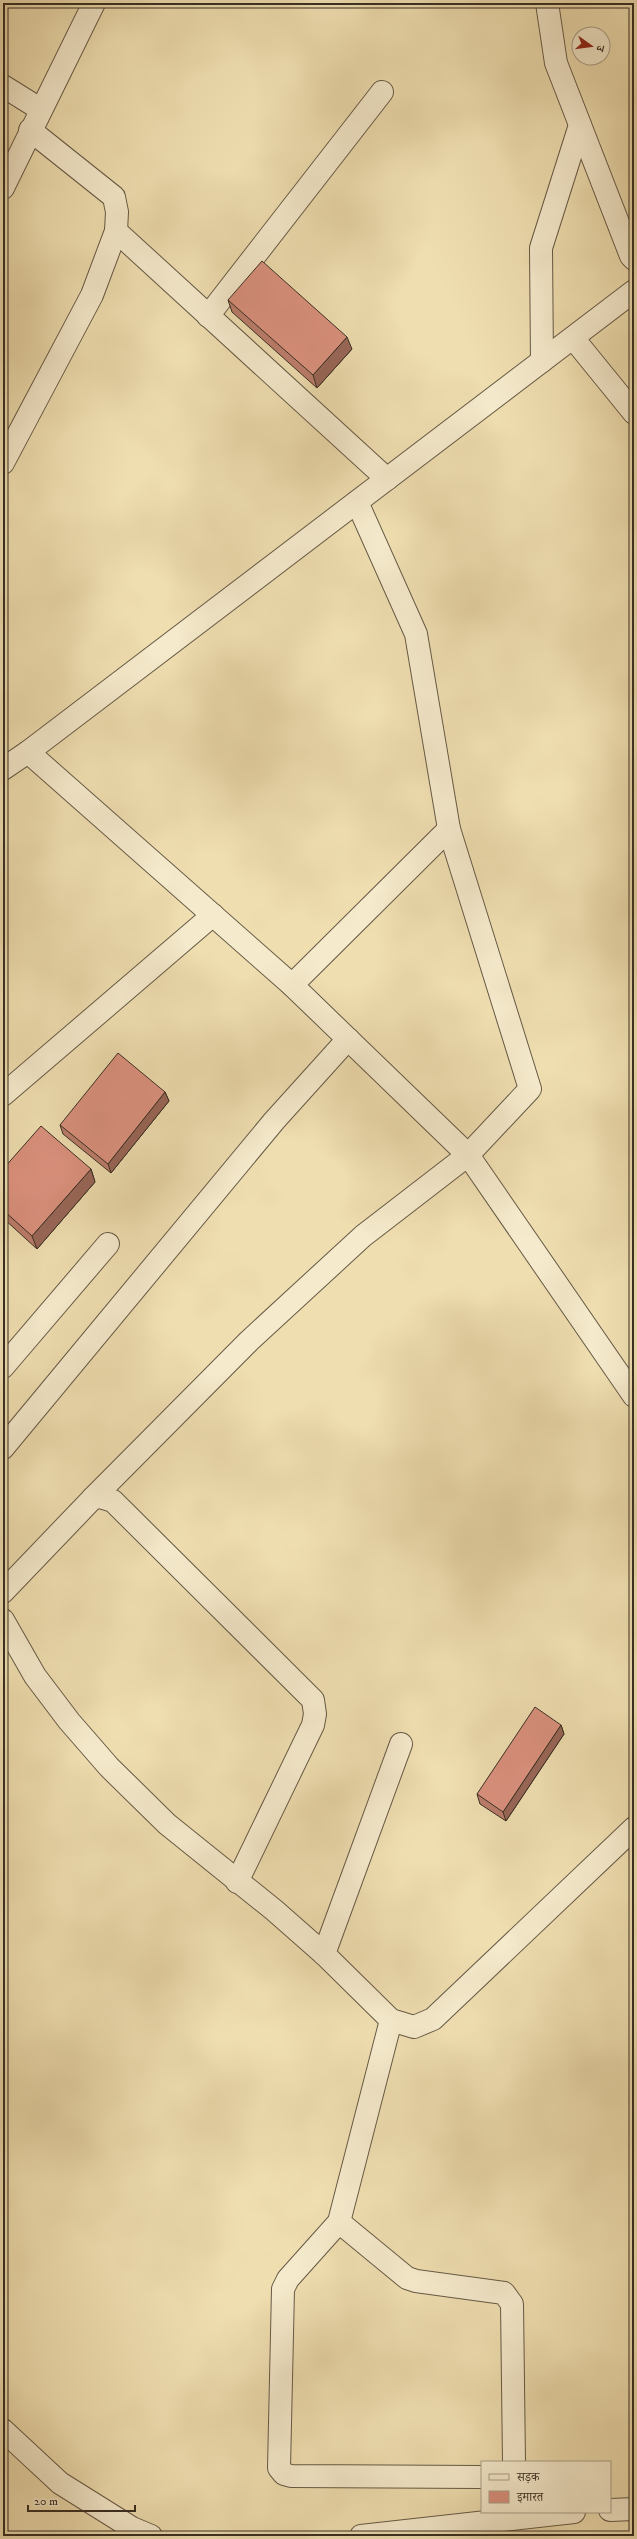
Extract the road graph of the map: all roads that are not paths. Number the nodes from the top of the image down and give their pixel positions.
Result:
1 (94, 3) edge
2 (547, 3) edge
3 (3, 86) edge
4 (382, 92) dead end
5 (40, 110) junction
6 (580, 125) junction
7 (30, 130) junction
8 (3, 188) edge
9 (116, 231) junction
10 (634, 259) edge
11 (634, 291) edge
12 (208, 316) junction
13 (573, 338) junction
14 (542, 361) junction
15 (634, 413) edge
16 (3, 463) edge
17 (387, 479) junction
18 (356, 502) junction
19 (28, 752) junction
20 (3, 769) edge
21 (449, 829) junction
22 (213, 915) junction
23 (292, 985) junction
24 (348, 1039) junction
25 (3, 1095) edge
26 (468, 1155) junction
27 (108, 1244) dead end
28 (3, 1367) edge
29 (634, 1396) edge
30 (3, 1448) edge
31 (93, 1498) junction
32 (3, 1592) edge
33 (3, 1620) edge
34 (401, 1744) dead end
35 (634, 1828) edge
36 (237, 1882) junction
37 (324, 1954) junction
38 (391, 2020) junction
39 (340, 2222) junction
40 (3, 2430) edge
41 (514, 2461) edge
42 (481, 2477) edge
43 (634, 2508) edge
44 (611, 2510) edge
45 (565, 2513) edge
46 (151, 2536) edge
47 (361, 2536) edge

1 - 5 street
2 - 6 street
3 - 5 street
4 - 12 street
5 - 7 street
6 - 10 street
6 - 14 street
7 - 8 street
7 - 9 street
9 - 12 street
9 - 16 street
11 - 13 street
12 - 17 street
13 - 14 street
13 - 15 street
14 - 17 street
17 - 18 street
18 - 19 street
18 - 21 street
19 - 20 street
19 - 22 street
21 - 23 street
21 - 26 street
22 - 23 street
22 - 25 street
23 - 24 street
24 - 26 street
24 - 30 street
26 - 29 street
26 - 31 street
27 - 28 street
31 - 32 street
31 - 36 street
33 - 36 street
34 - 37 street
35 - 38 street
36 - 37 street
37 - 38 street
38 - 39 street
39 - 41 street
39 - 42 street
40 - 46 street
43 - 44 street
45 - 47 street

